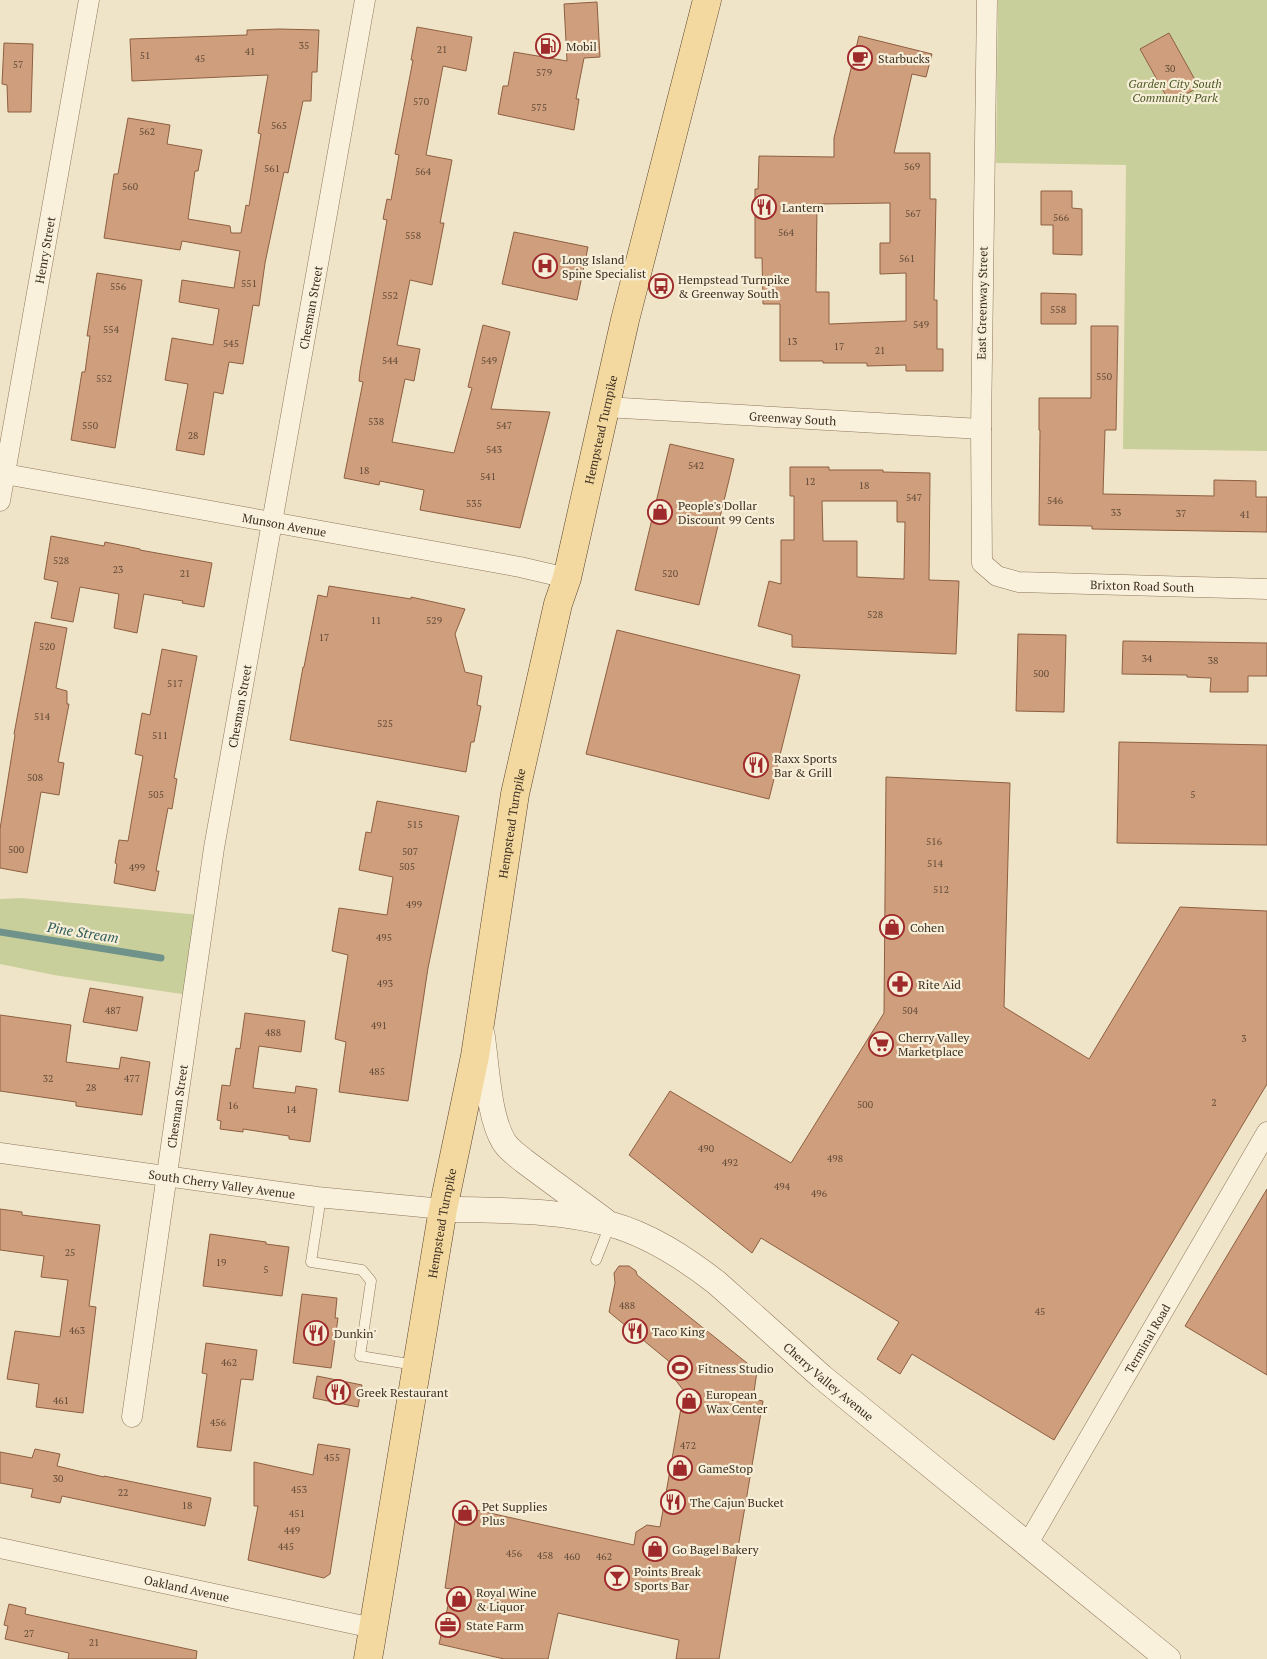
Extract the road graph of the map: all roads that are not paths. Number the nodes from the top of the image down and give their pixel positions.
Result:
1 (89, 0) edge
2 (365, 0) edge
3 (707, 0) edge
4 (987, 0) edge
5 (605, 408) junction
6 (980, 429) junction
7 (2, 474) edge
8 (0, 501) edge
9 (272, 522) junction
10 (567, 578) junction
11 (1018, 582) joint
12 (1267, 589) edge
13 (480, 1018) junction
14 (1267, 1132) edge
15 (0, 1153) edge
16 (168, 1176) junction
17 (321, 1197) junction
18 (443, 1209) junction
19 (610, 1224) junction
20 (596, 1260) dead end
21 (417, 1365) junction
22 (132, 1417) dead end
23 (1027, 1545) junction
24 (0, 1548) edge
25 (373, 1628) junction
26 (368, 1659) edge
27 (1168, 1659) edge

1 - 7 street, Henry Street
2 - 9 street, Chesman Street
3 - 5 main road, Hempstead Turnpike
4 - 6 street, East Greenway Street
5 - 6 street, Greenway South
5 - 10 main road, Hempstead Turnpike
6 - 11 street, East Greenway Street
7 - 8 street, Henry Street
7 - 9 street, Munson Avenue
9 - 10 street, Munson Avenue
9 - 16 street, Chesman Street
10 - 13 main road, Hempstead Turnpike
11 - 12 street, Brixton Road South
13 - 18 main road, Hempstead Turnpike
13 - 19 street
14 - 23 street, Terminal Road
15 - 16 street, South Cherry Valley Avenue
16 - 17 street, South Cherry Valley Avenue
16 - 22 street, Chesman Street
17 - 18 street, South Cherry Valley Avenue
17 - 21 lane
18 - 19 street, Cherry Valley Avenue
18 - 21 main road, Hempstead Turnpike
19 - 20 lane
19 - 23 street, Cherry Valley Avenue
21 - 25 main road, Hempstead Turnpike
23 - 27 street, Cherry Valley Avenue
24 - 25 street, Oakland Avenue
25 - 26 main road, Hempstead Turnpike

